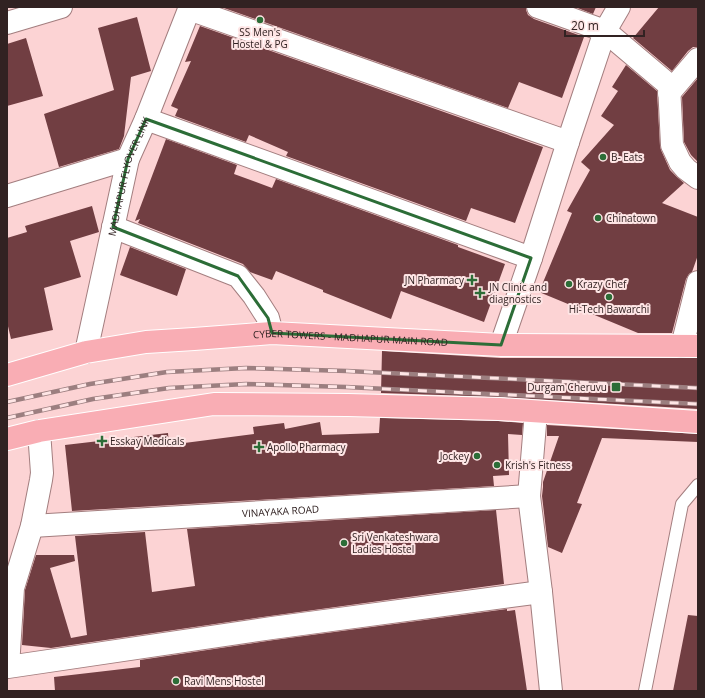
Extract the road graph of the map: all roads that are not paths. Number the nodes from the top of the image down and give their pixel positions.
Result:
1 (61, 7) edge
2 (538, 7) edge
3 (619, 7) edge
4 (190, 8) edge
5 (7, 23) edge
6 (605, 31) junction
7 (698, 59) edge
8 (669, 93) junction
9 (146, 119) junction
10 (568, 142) junction
11 (128, 159) junction
12 (698, 178) edge
13 (7, 196) edge
14 (113, 227) junction
15 (531, 258) junction
16 (698, 282) edge
17 (272, 333) junction
18 (501, 345) junction
19 (690, 346) edge
20 (86, 352) junction
21 (7, 375) edge
22 (536, 412) junction
23 (698, 422) edge
24 (39, 431) junction
25 (7, 439) edge
26 (698, 485) edge
27 (529, 496) junction
28 (32, 526) junction
29 (10, 589) edge
30 (541, 592) junction
31 (7, 674) edge
32 (551, 691) edge
33 (645, 691) edge

1 - 5 street
2 - 6 street
3 - 6 street
4 - 9 street, MADHAPUR FLYOVER LINK
4 - 10 street
6 - 8 street
6 - 10 street
7 - 8 street
8 - 12 street
9 - 11 street, MADHAPUR FLYOVER LINK
9 - 15 street
10 - 15 street
11 - 13 street
11 - 14 street, MADHAPUR FLYOVER LINK
14 - 17 street
14 - 20 street, MADHAPUR FLYOVER LINK
15 - 18 street
16 - 19 street
17 - 18 main road, CYBER TOWERS - MADHAPUR MAIN ROAD
17 - 20 main road, CYBER TOWERS - MADHAPUR MAIN ROAD
18 - 19 main road, CYBER TOWERS - MADHAPUR MAIN ROAD
20 - 21 main road, CYBER TOWERS - MADHAPUR MAIN ROAD
22 - 23 main road
22 - 24 main road
22 - 27 street
24 - 25 main road
24 - 28 street
26 - 33 lane
27 - 28 street, VINAYAKA ROAD
27 - 30 street
28 - 29 street
29 - 31 street
30 - 31 street
30 - 32 street

